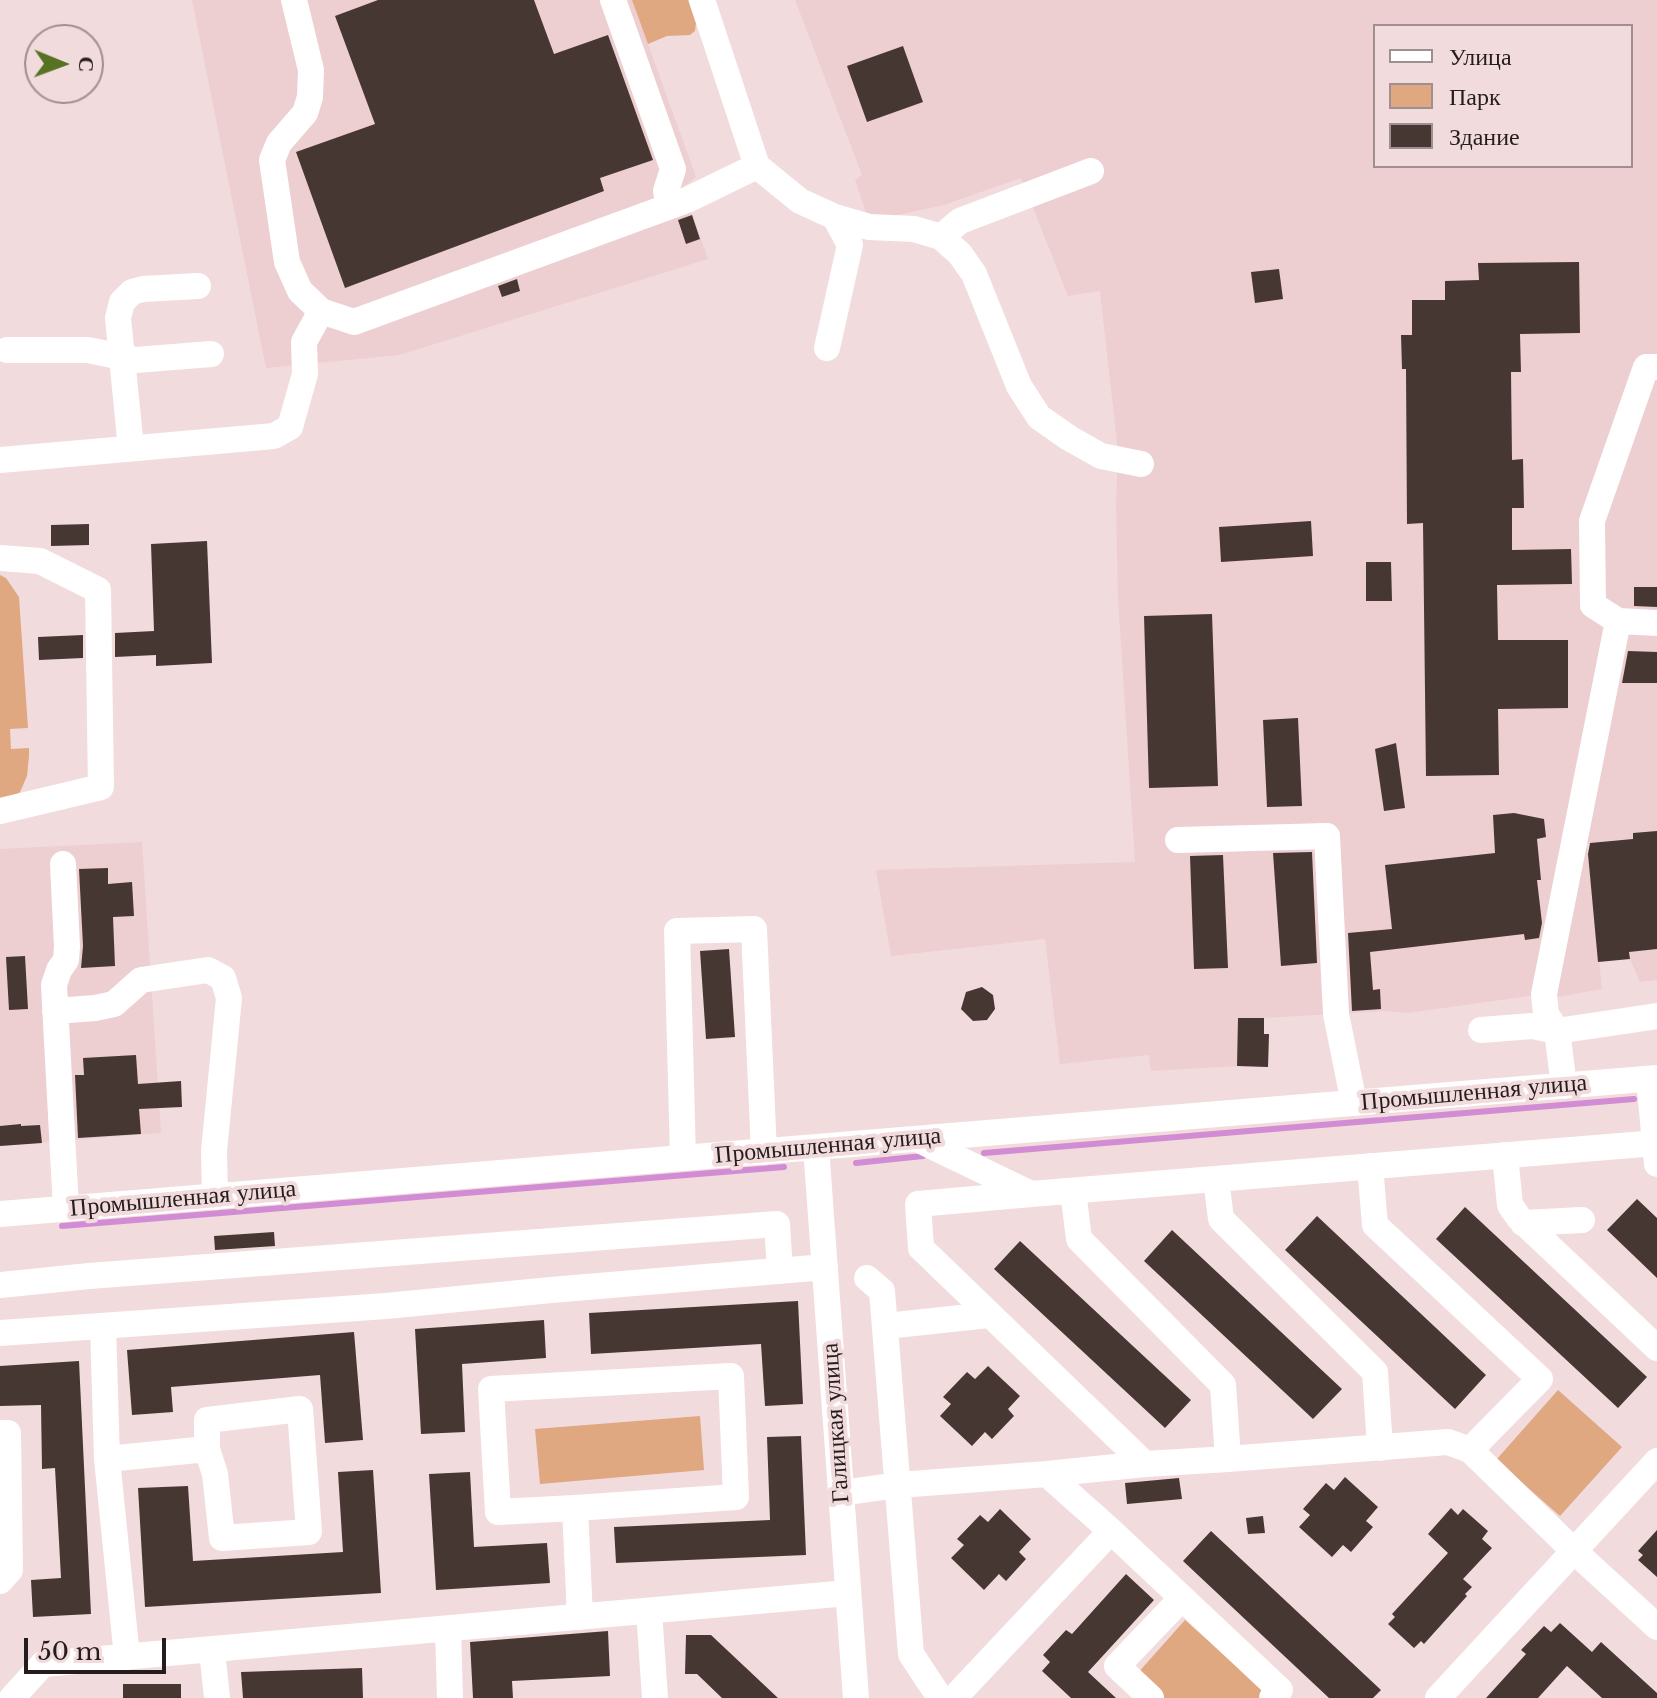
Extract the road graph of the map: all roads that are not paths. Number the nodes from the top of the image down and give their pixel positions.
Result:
1 (294, 0) edge
2 (613, 0) edge
3 (702, 0) edge
4 (757, 166) junction
5 (1091, 171) dead end
6 (669, 206) junction
7 (835, 217) junction
8 (941, 237) junction
9 (198, 286) dead end
10 (321, 311) junction
11 (827, 348) dead end
12 (7, 350) dead end
13 (211, 354) dead end
14 (122, 357) junction
15 (1657, 367) edge
16 (131, 448) junction
17 (0, 460) edge
18 (1141, 464) dead end
19 (0, 558) edge
20 (1618, 621) junction
21 (1657, 623) edge
22 (0, 811) edge
23 (1178, 840) dead end
24 (63, 864) dead end
25 (55, 1011) junction
26 (1657, 1016) edge
27 (1481, 1030) dead end
28 (1557, 1031) junction
29 (1653, 1079) edge
30 (1564, 1086) junction
31 (1354, 1103) junction
32 (917, 1139) junction
33 (816, 1147) junction
34 (1656, 1150) edge
35 (764, 1152) junction
36 (1505, 1155) junction
37 (683, 1158) junction
38 (1370, 1166) junction
39 (1216, 1179) junction
40 (1073, 1191) junction
41 (1031, 1194) junction
42 (215, 1197) junction
43 (66, 1209) junction
44 (0, 1214) edge
45 (1582, 1220) dead end
46 (1523, 1223) junction
47 (825, 1267) junction
48 (780, 1271) junction
49 (867, 1278) dead end
50 (0, 1285) edge
51 (989, 1315) junction
52 (103, 1326) junction
53 (886, 1326) junction
54 (0, 1333) edge
55 (1657, 1348) edge
56 (0, 1433) edge
57 (1380, 1448) junction
58 (207, 1449) junction
59 (1470, 1450) junction
60 (107, 1459) junction
61 (1228, 1459) junction
62 (1657, 1461) edge
63 (1145, 1464) junction
64 (1047, 1474) junction
65 (898, 1485) junction
66 (841, 1493) junction
67 (575, 1508) junction
68 (1111, 1531) junction
69 (1574, 1551) junction
70 (0, 1581) edge
71 (840, 1594) junction
72 (1182, 1598) junction
73 (649, 1611) junction
74 (580, 1617) junction
75 (1657, 1627) edge
76 (448, 1629) junction
77 (212, 1650) junction
78 (127, 1657) junction
79 (12, 1698) edge
80 (217, 1698) edge
81 (450, 1698) edge
82 (655, 1698) edge
83 (856, 1698) edge
84 (940, 1698) edge
85 (954, 1698) edge
86 (1151, 1698) edge
87 (1272, 1698) edge
88 (1438, 1698) edge

1 - 10 street
2 - 6 street
3 - 4 street
4 - 6 street
4 - 7 street
5 - 8 street
6 - 10 street
7 - 8 street
7 - 11 street
8 - 18 street
9 - 14 street
10 - 16 street
12 - 14 street
13 - 14 street
14 - 16 street
15 - 20 street
16 - 17 street
19 - 22 street
20 - 21 street
20 - 28 street
23 - 31 street
24 - 25 street
25 - 42 street
25 - 43 street
26 - 28 street
27 - 28 street
28 - 30 street
29 - 30 street, Промышленная улица
29 - 34 street
30 - 31 street, Промышленная улица
31 - 32 street, Промышленная улица
32 - 33 street, Промышленная улица
32 - 41 street
33 - 35 street, Промышленная улица
33 - 47 street, Галицкая улица
34 - 36 street
35 - 37 street, Промышленная улица
35 - 37 street
36 - 38 street
36 - 46 street
37 - 42 street, Промышленная улица
38 - 39 street
38 - 59 street
39 - 40 street
39 - 57 street
40 - 41 street
40 - 61 street
41 - 51 street
42 - 43 street, Промышленная улица
43 - 44 street, Промышленная улица
45 - 46 street
46 - 55 street
47 - 48 street
47 - 66 street, Галицкая улица
48 - 50 street
48 - 52 street
49 - 53 street
51 - 53 street
51 - 63 street
52 - 54 street
52 - 60 street
53 - 65 street
56 - 70 street
57 - 59 street
57 - 61 street
58 - 58 street
58 - 60 street
59 - 69 street
60 - 78 street
61 - 63 street
62 - 69 street
63 - 64 street
64 - 65 street
64 - 68 street
65 - 66 street
65 - 84 street
66 - 71 street, Галицкая улица
67 - 67 street
67 - 74 street
68 - 72 street
68 - 85 street
69 - 75 street
69 - 88 street
71 - 73 street
71 - 83 street, Галицкая улица
72 - 86 street
72 - 87 street
73 - 74 street
73 - 82 street
74 - 76 street
76 - 77 street
76 - 81 street
77 - 78 street
77 - 80 street
78 - 79 street

